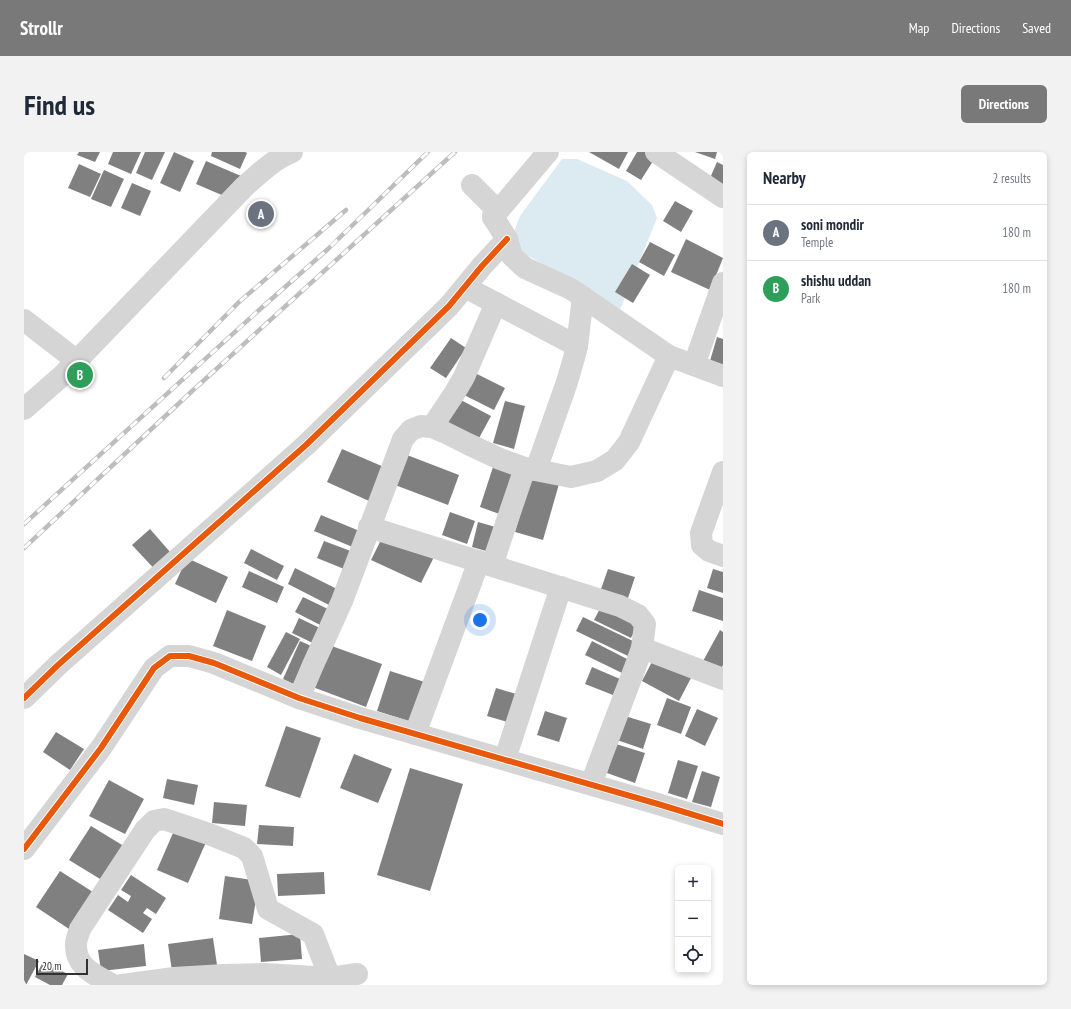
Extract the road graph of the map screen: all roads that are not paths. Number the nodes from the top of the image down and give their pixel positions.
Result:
1 (292, 152) edge
2 (548, 152) edge
3 (656, 152) edge
4 (472, 185) dead end
5 (723, 197) edge
6 (493, 217) junction
7 (507, 239) junction
8 (723, 283) edge
9 (465, 287) junction
10 (583, 297) junction
11 (496, 303) junction
12 (24, 320) edge
13 (577, 346) junction
14 (669, 356) junction
15 (77, 361) junction
16 (694, 365) junction
17 (723, 376) edge
18 (24, 409) edge
19 (432, 427) junction
20 (531, 469) junction
21 (723, 472) edge
22 (369, 527) junction
23 (723, 556) edge
24 (486, 563) junction
25 (561, 587) junction
26 (642, 648) junction
27 (723, 679) edge
28 (24, 698) edge
29 (299, 698) junction
30 (415, 734) junction
31 (505, 759) junction
32 (591, 784) junction
33 (723, 824) edge
34 (24, 848) edge
35 (357, 974) dead end
36 (331, 981) edge
37 (113, 985) edge
38 (122, 985) edge

1 - 15 street
2 - 6 street
3 - 5 street
4 - 6 street
6 - 7 street
7 - 9 street
7 - 10 street
8 - 16 street
9 - 11 street
9 - 28 street
10 - 13 street
10 - 14 street
11 - 13 street
11 - 19 street
12 - 15 street
13 - 20 street
14 - 16 street
14 - 20 street
15 - 18 street
16 - 17 street
19 - 20 street
19 - 22 street
20 - 24 street
21 - 23 street
22 - 24 street
22 - 29 street
24 - 25 street
24 - 30 street
25 - 26 street
25 - 31 street
26 - 27 street
26 - 32 street
29 - 30 street
29 - 34 street
30 - 31 street
31 - 32 street
32 - 33 street
35 - 36 street
36 - 37 street
36 - 38 street

